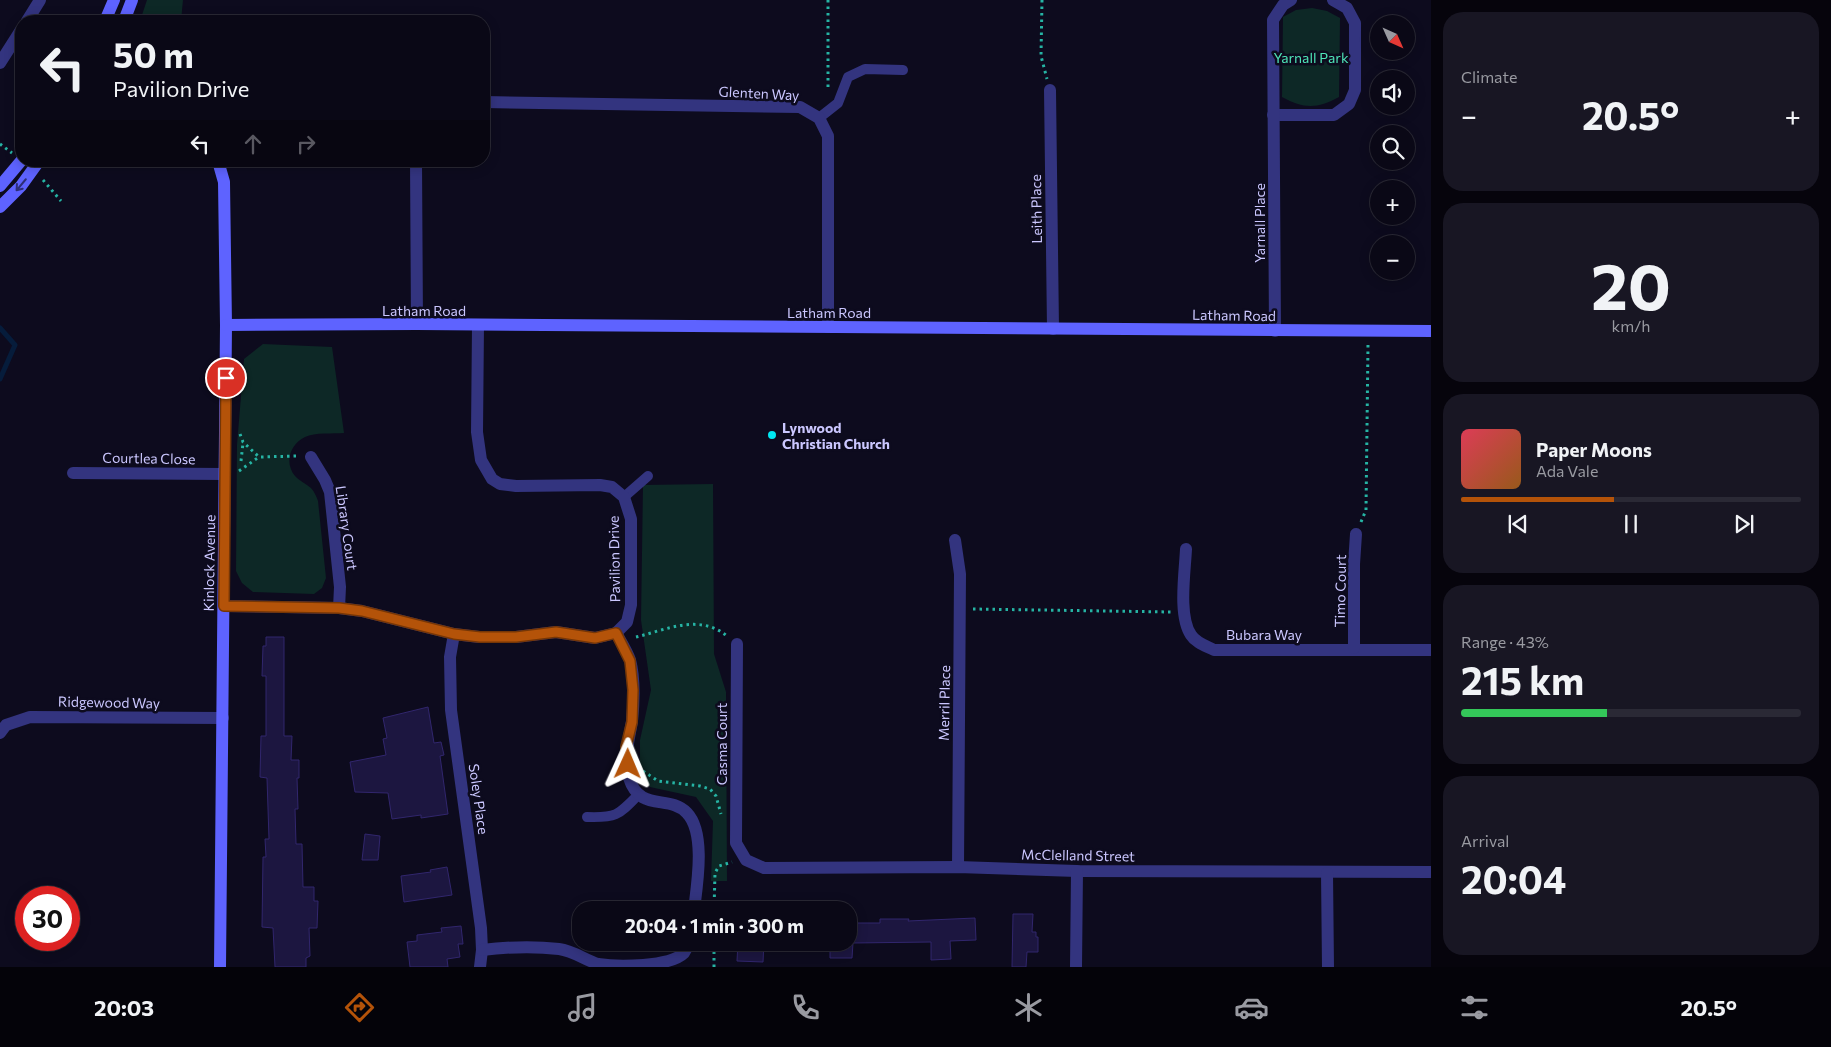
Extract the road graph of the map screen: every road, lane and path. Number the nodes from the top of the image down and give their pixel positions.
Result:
1 (40, 0) edge
2 (114, 0) edge
3 (132, 0) edge
4 (828, 0) edge
5 (1042, 0) edge
6 (1333, 0) edge
7 (1284, 2) edge
8 (30, 15) edge
9 (107, 15) edge
10 (126, 15) edge
11 (15, 40) edge
12 (0, 64) edge
13 (903, 70) dead end
14 (1050, 90) joint
15 (828, 91) dead end
16 (490, 102) edge
17 (1273, 115) junction
18 (819, 118) junction
19 (16, 167) edge
20 (35, 167) edge
21 (220, 167) edge
22 (416, 167) edge
23 (0, 186) edge
24 (0, 207) edge
25 (417, 324) junction
26 (226, 325) junction
27 (478, 325) junction
28 (828, 327) junction
29 (1053, 329) junction
30 (1274, 331) junction
31 (1368, 331) junction
32 (1431, 331) edge
33 (239, 433) dead end
34 (243, 442) junction
35 (311, 457) joint
36 (240, 469) dead end
37 (73, 473) dead end
38 (225, 474) junction
39 (648, 476) dead end
40 (624, 497) junction
41 (1356, 534) joint
42 (955, 540) dead end
43 (1186, 549) dead end
44 (224, 606) junction
45 (339, 608) junction
46 (960, 608) junction
47 (1184, 613) junction
48 (616, 633) junction
49 (454, 634) junction
50 (636, 637) dead end
51 (737, 644) joint
52 (1354, 648) junction
53 (1431, 650) edge
54 (223, 718) junction
55 (0, 734) edge
56 (638, 795) junction
57 (587, 817) dead end
58 (739, 849) junction
59 (958, 867) junction
60 (1077, 871) junction
61 (1431, 872) edge
62 (1327, 873) junction
63 (695, 901) edge
64 (714, 901) edge
65 (482, 950) junction
66 (685, 951) edge
67 (714, 951) edge
68 (220, 967) edge
69 (480, 967) edge
70 (714, 967) edge
71 (1076, 967) edge
72 (1328, 967) edge

1 - 8 street
2 - 9 street
3 - 10 street
4 - 15 path
5 - 14 path
6 - 17 street
7 - 17 street, Yarnall Place
11 - 12 street
13 - 18 lane
14 - 29 street, Leith Place
16 - 18 street, Glenten Way
17 - 30 street, Yarnall Place
18 - 28 street
19 - 23 street
20 -> 24 street
21 - 26 street, Kinlock Avenue
22 - 25 street
25 - 26 street, Latham Road
25 - 27 street, Latham Road
26 - 38 street, Kinlock Avenue
27 - 28 street, Latham Road
27 - 40 street, Pavilion Drive
28 - 29 street, Latham Road
29 - 30 street, Latham Road
30 - 31 street, Latham Road
31 - 32 street, Latham Road
31 - 41 path
33 - 34 path
34 - 35 path
34 - 36 path
35 - 45 street, Library Court
37 - 38 street, Courtlea Close
38 - 44 street, Kinlock Avenue
39 - 40 lane
40 - 48 street, Pavilion Drive
41 - 52 street, Timo Court
42 - 46 street, Merril Place
43 - 47 street, Bubara Way
44 - 45 street
44 - 54 street, Kinlock Avenue
45 - 49 street
46 - 47 path
46 - 59 street, Merril Place
47 - 52 street, Bubara Way
48 - 49 street
48 - 56 street
49 - 65 street, Soley Place
50 - 51 path
51 - 58 street, Casma Court
52 - 53 street, Bubara Way
54 - 55 street, Ridgewood Way
54 - 68 street, Kinlock Avenue
56 - 57 lane
56 - 63 street
58 - 59 street, McClelland Street
58 - 64 path
59 - 60 street, McClelland Street
60 - 62 street, McClelland Street
60 - 71 street
61 - 62 street, McClelland Street
62 - 72 street
65 - 66 street
65 - 69 street, Soley Place
67 - 70 path

